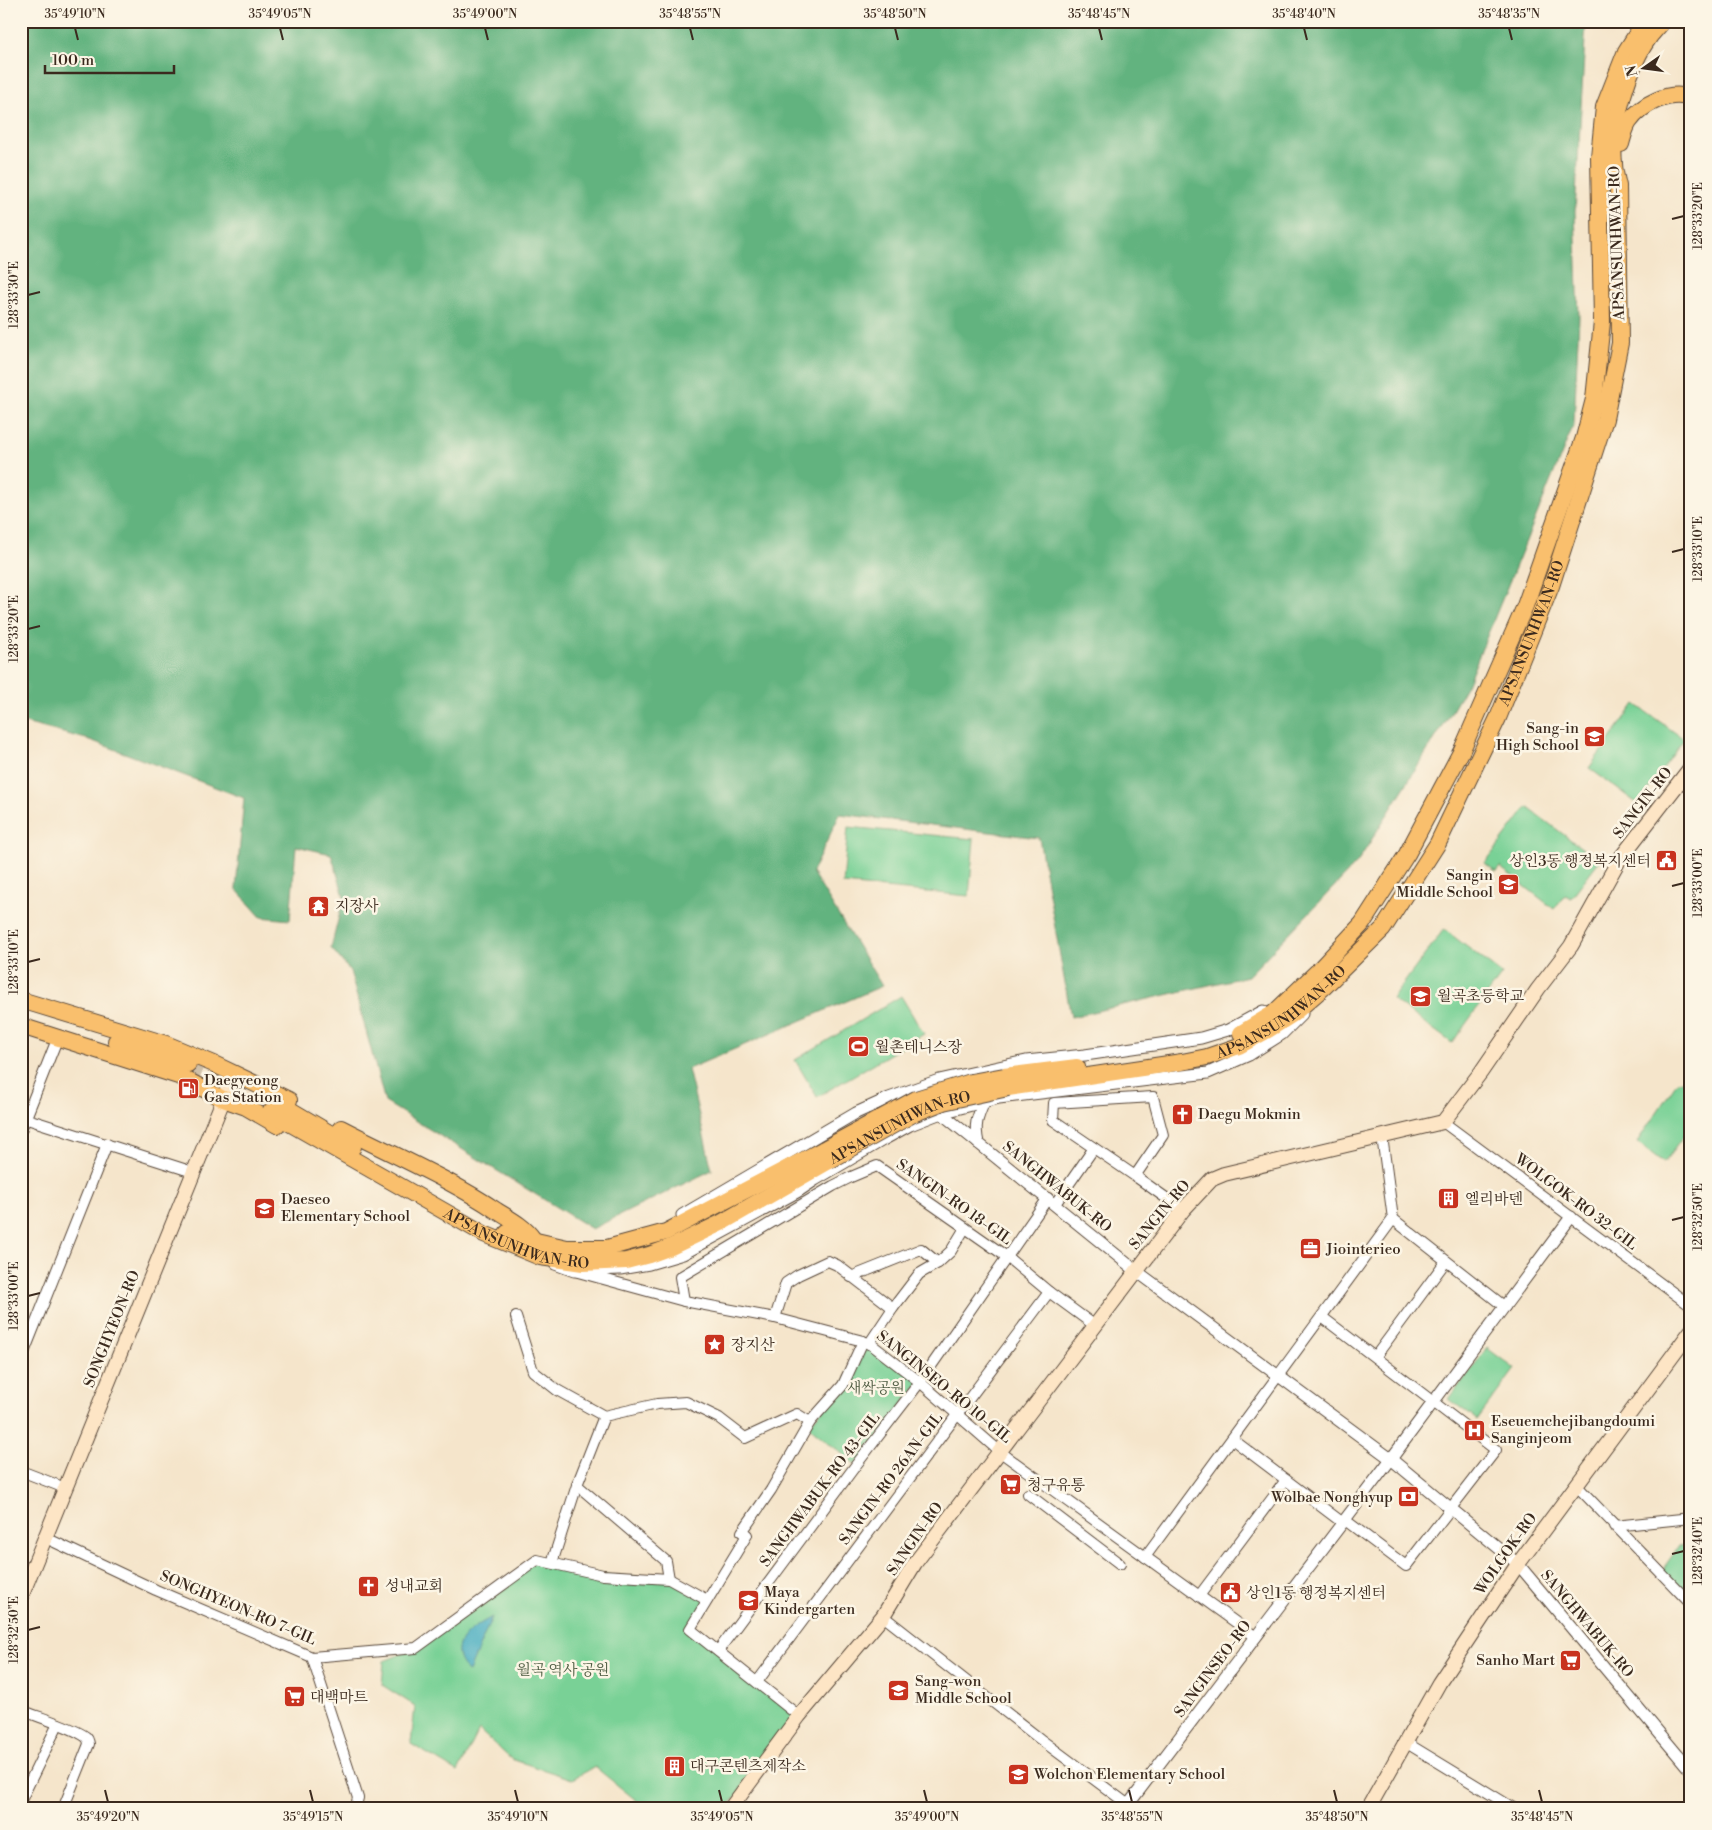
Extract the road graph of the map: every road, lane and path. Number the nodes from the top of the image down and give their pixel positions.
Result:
1 (1633, 21) edge
2 (1645, 21) edge
3 (1663, 21) edge
4 (1620, 65) junction
5 (1691, 98) edge
6 (1618, 186) junction
7 (1691, 767) edge
8 (1320, 981) junction
9 (21, 1000) edge
10 (21, 1009) edge
11 (21, 1020) edge
12 (21, 1026) edge
13 (58, 1037) junction
14 (234, 1074) junction
15 (1002, 1077) junction
16 (916, 1089) junction
17 (223, 1099) junction
18 (989, 1101) junction
19 (273, 1106) dead end
20 (941, 1113) junction
21 (24, 1118) edge
22 (1444, 1122) junction
23 (21, 1130) edge
24 (1382, 1136) junction
25 (978, 1143) junction
26 (107, 1144) junction
27 (1094, 1148) junction
28 (193, 1172) junction
29 (1135, 1176) junction
30 (1052, 1201) junction
31 (1182, 1210) junction
32 (1571, 1217) junction
33 (1393, 1219) junction
34 (965, 1228) junction
35 (536, 1248) junction
36 (1007, 1257) junction
37 (1446, 1261) junction
38 (938, 1263) junction
39 (1136, 1270) junction
40 (574, 1271) junction
41 (851, 1278) junction
42 (1050, 1292) junction
43 (684, 1301) junction
44 (1691, 1306) edge
45 (1505, 1307) junction
46 (893, 1308) junction
47 (516, 1317) dead end
48 (1322, 1317) junction
49 (776, 1318) junction
50 (1094, 1325) junction
51 (1691, 1331) edge
52 (866, 1342) junction
53 (1375, 1357) junction
54 (21, 1360) edge
55 (1279, 1376) junction
56 (920, 1382) junction
57 (1434, 1402) junction
58 (604, 1416) junction
59 (957, 1416) junction
60 (810, 1422) junction
61 (1232, 1439) junction
62 (999, 1451) junction
63 (1391, 1459) junction
64 (21, 1471) edge
65 (1286, 1480) junction
66 (578, 1485) junction
67 (1576, 1485) junction
68 (66, 1488) junction
69 (1028, 1494) dead end
70 (1450, 1508) junction
71 (1691, 1518) edge
72 (1344, 1521) junction
73 (1614, 1526) junction
74 (46, 1538) junction
75 (1145, 1557) junction
76 (552, 1564) junction
77 (1120, 1564) dead end
78 (1518, 1564) junction
79 (669, 1578) junction
80 (1199, 1596) junction
81 (21, 1597) edge
82 (708, 1600) junction
83 (1691, 1604) edge
84 (883, 1616) junction
85 (1256, 1637) junction
86 (718, 1651) junction
87 (312, 1657) junction
88 (757, 1682) junction
89 (21, 1710) edge
90 (799, 1716) junction
91 (58, 1724) junction
92 (1406, 1742) junction
93 (1691, 1771) edge
94 (21, 1800) edge
95 (1129, 1807) edge
96 (63, 1809) edge
97 (355, 1809) edge
98 (730, 1809) edge
99 (1368, 1809) edge
100 (1515, 1809) edge

1 - 4 highway
2 - 4 highway, APSANSUNHWAN-RO
3 - 6 highway, APSANSUNHWAN-RO
4 - 8 highway, APSANSUNHWAN-RO
5 - 6 highway
6 - 8 highway, APSANSUNHWAN-RO
7 - 22 main road, SANGIN-RO
8 - 15 highway, APSANSUNHWAN-RO
8 - 18 street
9 - 14 highway
10 - 11 highway
12 - 13 highway
13 - 17 highway
13 - 21 street
14 - 17 main road, SONGHYEON-RO
14 - 35 highway
15 - 16 street
15 - 18 street
15 - 35 highway, APSANSUNHWAN-RO, bridge
16 - 20 street, SANGHWABUK-RO
16 - 35 street
17 - 28 main road, SONGHYEON-RO
17 - 35 highway
18 - 20 street
18 - 25 street
19 - 35 highway, APSANSUNHWAN-RO
20 - 25 street, SANGHWABUK-RO
20 - 40 street
21 - 23 street
21 - 26 street
22 - 24 main road, SANGIN-RO
22 - 32 street, WOLGOK-RO 32-GIL
24 - 31 main road, SANGIN-RO
24 - 33 street
25 - 30 street, SANGHWABUK-RO
26 - 28 street
26 - 54 street
27 - 29 street
27 - 29 street
27 - 30 street, SANGHWABUK-RO 43-GIL
28 - 68 main road, SONGHYEON-RO
29 - 31 street
30 - 36 street, SANGHWABUK-RO 43-GIL
30 - 39 street, SANGHWABUK-RO
31 - 39 main road, SANGIN-RO
32 - 44 street, WOLGOK-RO 32-GIL
32 - 45 street, SANGINSEO-RO
33 - 37 street
33 - 48 street
34 - 36 street, SANGIN-RO 18-GIL
34 - 38 street
34 - 43 street, SANGIN-RO 18-GIL
35 - 40 street
36 - 42 street, SANGIN-RO 18-GIL
36 - 56 street, SANGHWABUK-RO 43-GIL
37 - 45 street
37 - 53 street
38 - 41 street
38 - 46 street
39 - 50 main road, SANGIN-RO
39 - 55 street, SANGHWABUK-RO
40 - 43 street, SANGINSEO-RO 10-GIL
41 - 46 street
41 - 49 street
42 - 50 street, SANGIN-RO 18-GIL
42 - 59 street, SANGIN-RO 26AN-GIL
43 - 49 street, SANGINSEO-RO 10-GIL
45 - 57 street, SANGINSEO-RO
46 - 52 street
47 - 58 street
48 - 53 street
48 - 55 street
49 - 52 street, SANGINSEO-RO 10-GIL
50 - 62 main road, SANGIN-RO
51 - 67 main road, WOLGOK-RO
52 - 56 street, SANGINSEO-RO 10-GIL
52 - 60 street
53 - 57 street
55 - 61 street
55 - 63 street, SANGHWABUK-RO
56 - 59 street, SANGINSEO-RO 10-GIL
56 - 86 street, SANGHWABUK-RO 43-GIL
57 - 63 street, SANGINSEO-RO
57 - 70 street
58 - 60 street
58 - 66 street
59 - 62 street, SANGINSEO-RO 10-GIL
59 - 88 street, SANGIN-RO 26AN-GIL
60 - 82 street
61 - 65 street
61 - 75 street
62 - 75 street, SANGINSEO-RO 10-GIL
62 - 84 main road, SANGIN-RO
63 - 70 street, SANGHWABUK-RO
63 - 72 street, SANGINSEO-RO
64 - 68 street
65 - 72 street
65 - 80 street
66 - 76 street
66 - 79 street
67 - 73 street
67 - 78 main road, WOLGOK-RO
68 - 74 main road, SONGHYEON-RO
69 - 77 street
70 - 72 street
70 - 78 street, SANGHWABUK-RO
71 - 73 street
72 - 85 street, SANGINSEO-RO
73 - 83 street
74 - 81 main road, SONGHYEON-RO
74 - 87 street, SONGHYEON-RO 7-GIL
75 - 80 street, SANGINSEO-RO 10-GIL
76 - 79 street, SONGHYEON-RO 7-GIL
76 - 87 street, SONGHYEON-RO 7-GIL
78 - 92 main road, WOLGOK-RO
78 - 93 street, SANGHWABUK-RO
79 - 82 street, SONGHYEON-RO 7-GIL
80 - 85 street, SANGINSEO-RO 10-GIL
82 - 86 street
84 - 90 main road, SANGIN-RO
84 - 95 street
85 - 95 street, SANGINSEO-RO
86 - 88 street
87 - 97 street
88 - 90 street
89 - 91 street
90 - 98 main road, SANGIN-RO
91 - 94 street
91 - 96 street
92 - 99 main road, WOLGOK-RO
92 - 100 street

